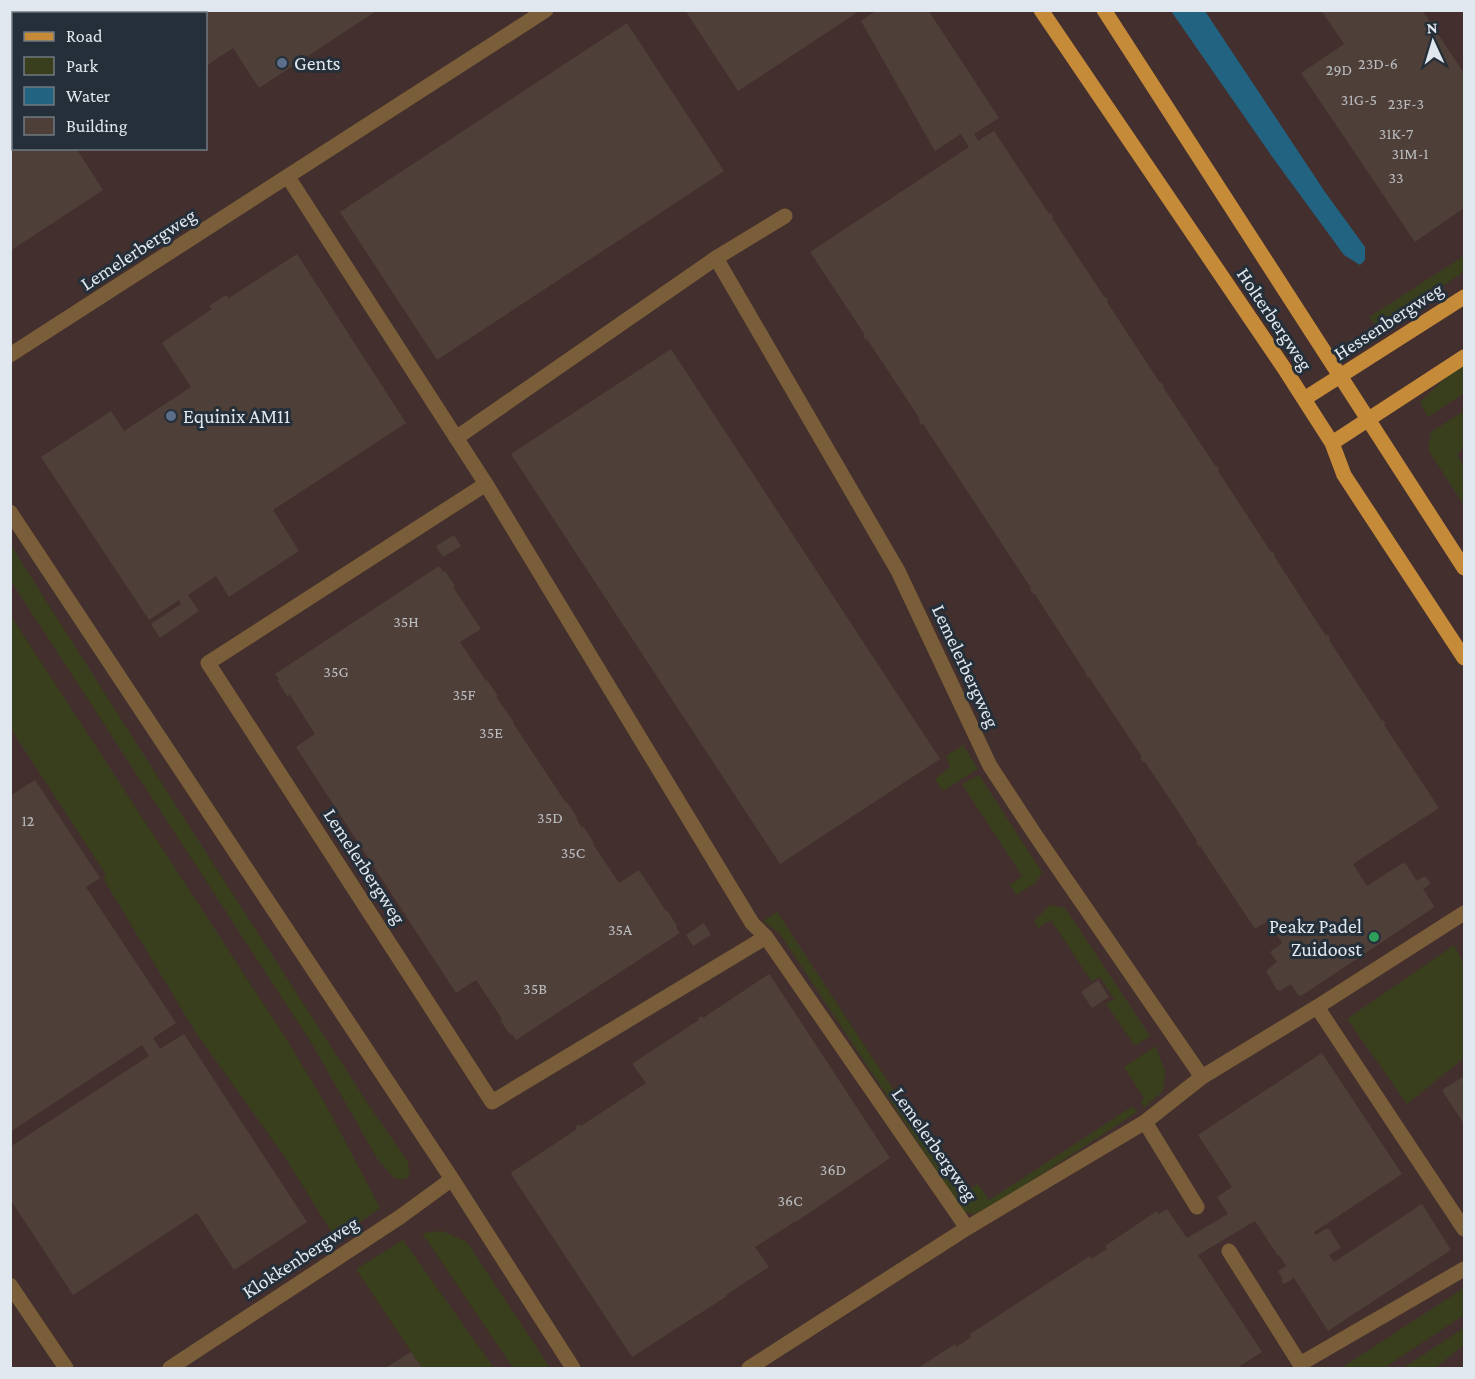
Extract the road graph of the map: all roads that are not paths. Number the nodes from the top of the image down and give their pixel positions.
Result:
1 (546, 10) edge
2 (1041, 10) edge
3 (1104, 10) edge
4 (288, 177) junction
5 (785, 216) dead end
6 (716, 258) junction
7 (1464, 297) edge
8 (10, 355) edge
9 (1464, 357) edge
10 (1340, 376) junction
11 (1304, 399) junction
12 (1369, 420) junction
13 (456, 438) junction
14 (1332, 443) junction
15 (486, 484) junction
16 (10, 512) edge
17 (1464, 568) edge
18 (1464, 658) edge
19 (1464, 914) edge
20 (766, 937) junction
21 (1317, 1007) junction
22 (1202, 1077) junction
23 (1145, 1122) junction
24 (452, 1179) junction
25 (1197, 1207) dead end
26 (967, 1228) junction
27 (1464, 1229) edge
28 (1229, 1251) dead end
29 (1464, 1269) edge
30 (10, 1285) edge
31 (1297, 1366) edge
32 (66, 1368) edge
33 (170, 1368) edge
34 (573, 1368) edge
35 (749, 1368) edge

1 - 4 street, Lemelerbergweg
2 - 11 main road, Holterbergweg
3 - 10 main road, Holterbergweg
4 - 8 street, Lemelerbergweg
4 - 13 street, Lemelerbergweg
5 - 6 street
6 - 13 street
6 - 22 street, Lemelerbergweg
7 - 10 main road, Hessenbergweg
9 - 12 main road
10 - 11 main road, Hessenbergweg
10 - 12 main road, Holterbergweg
11 - 14 main road, Holterbergweg
12 - 14 main road
12 - 17 main road, Holterbergweg
13 - 15 street, Lemelerbergweg
14 - 18 main road, Holterbergweg
15 - 20 street, Lemelerbergweg
15 - 20 street, Lemelerbergweg
16 - 24 street
19 - 21 street, Lemelerbergweg
20 - 26 street, Lemelerbergweg
21 - 22 street, Lemelerbergweg
21 - 27 street
22 - 23 street, Lemelerbergweg
23 - 25 street
23 - 26 street, Lemelerbergweg
24 - 33 street, Klokkenbergweg
24 - 34 street
26 - 35 street, Lemelerbergweg
28 - 31 street
29 - 31 street
30 - 32 street

